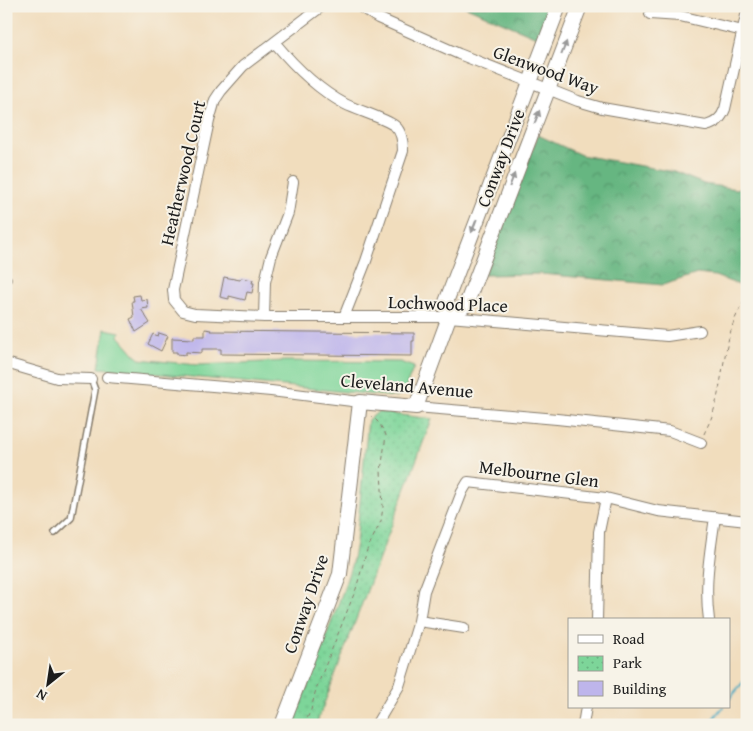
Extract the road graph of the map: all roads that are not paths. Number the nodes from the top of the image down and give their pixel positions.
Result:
1 (322, 6) edge
2 (359, 6) edge
3 (559, 6) edge
4 (580, 6) edge
5 (747, 11) edge
6 (650, 14) dead end
7 (743, 31) junction
8 (275, 43) junction
9 (530, 83) junction
10 (547, 89) junction
11 (293, 182) dead end
12 (195, 314) joint
13 (264, 317) junction
14 (344, 317) junction
15 (449, 317) junction
16 (700, 331) dead end
17 (6, 363) edge
18 (107, 377) dead end
19 (91, 379) joint
20 (360, 402) junction
21 (416, 406) junction
22 (701, 443) road end
23 (606, 498) junction
24 (715, 517) junction
25 (747, 521) edge
26 (55, 533) dead end
27 (598, 618) edge
28 (709, 618) edge
29 (418, 621) junction
30 (464, 628) dead end
31 (586, 708) edge
32 (282, 725) edge
33 (376, 725) edge
34 (584, 725) edge

1 - 8 street
2 - 9 street, Glenwood Way
3 - 9 street, Conway Drive
10 -> 4 street, Conway Drive
5 - 7 street
6 - 7 street
7 - 10 street, Glenwood Way
8 - 12 street, Heatherwood Court
8 - 14 street
9 - 10 street, Glenwood Way
9 -> 15 street, Conway Drive
15 -> 10 street, Conway Drive
11 - 13 street
12 - 13 street, Lochwood Place
13 - 14 street, Lochwood Place
14 - 15 street, Lochwood Place
15 - 16 street, Lochwood Place
15 - 21 street, Conway Drive
17 - 19 street
18 - 20 street, Cleveland Avenue
19 - 26 lane
20 - 21 street, Cleveland Avenue
20 - 32 street, Conway Drive
21 - 22 street, Cleveland Avenue
23 - 24 street, Melbourne Glen
23 - 27 street
23 - 29 street, Melbourne Glen
24 - 25 street, Melbourne Glen
24 - 28 street
29 - 30 street
29 - 33 street, Melbourne Glen
31 - 34 street

